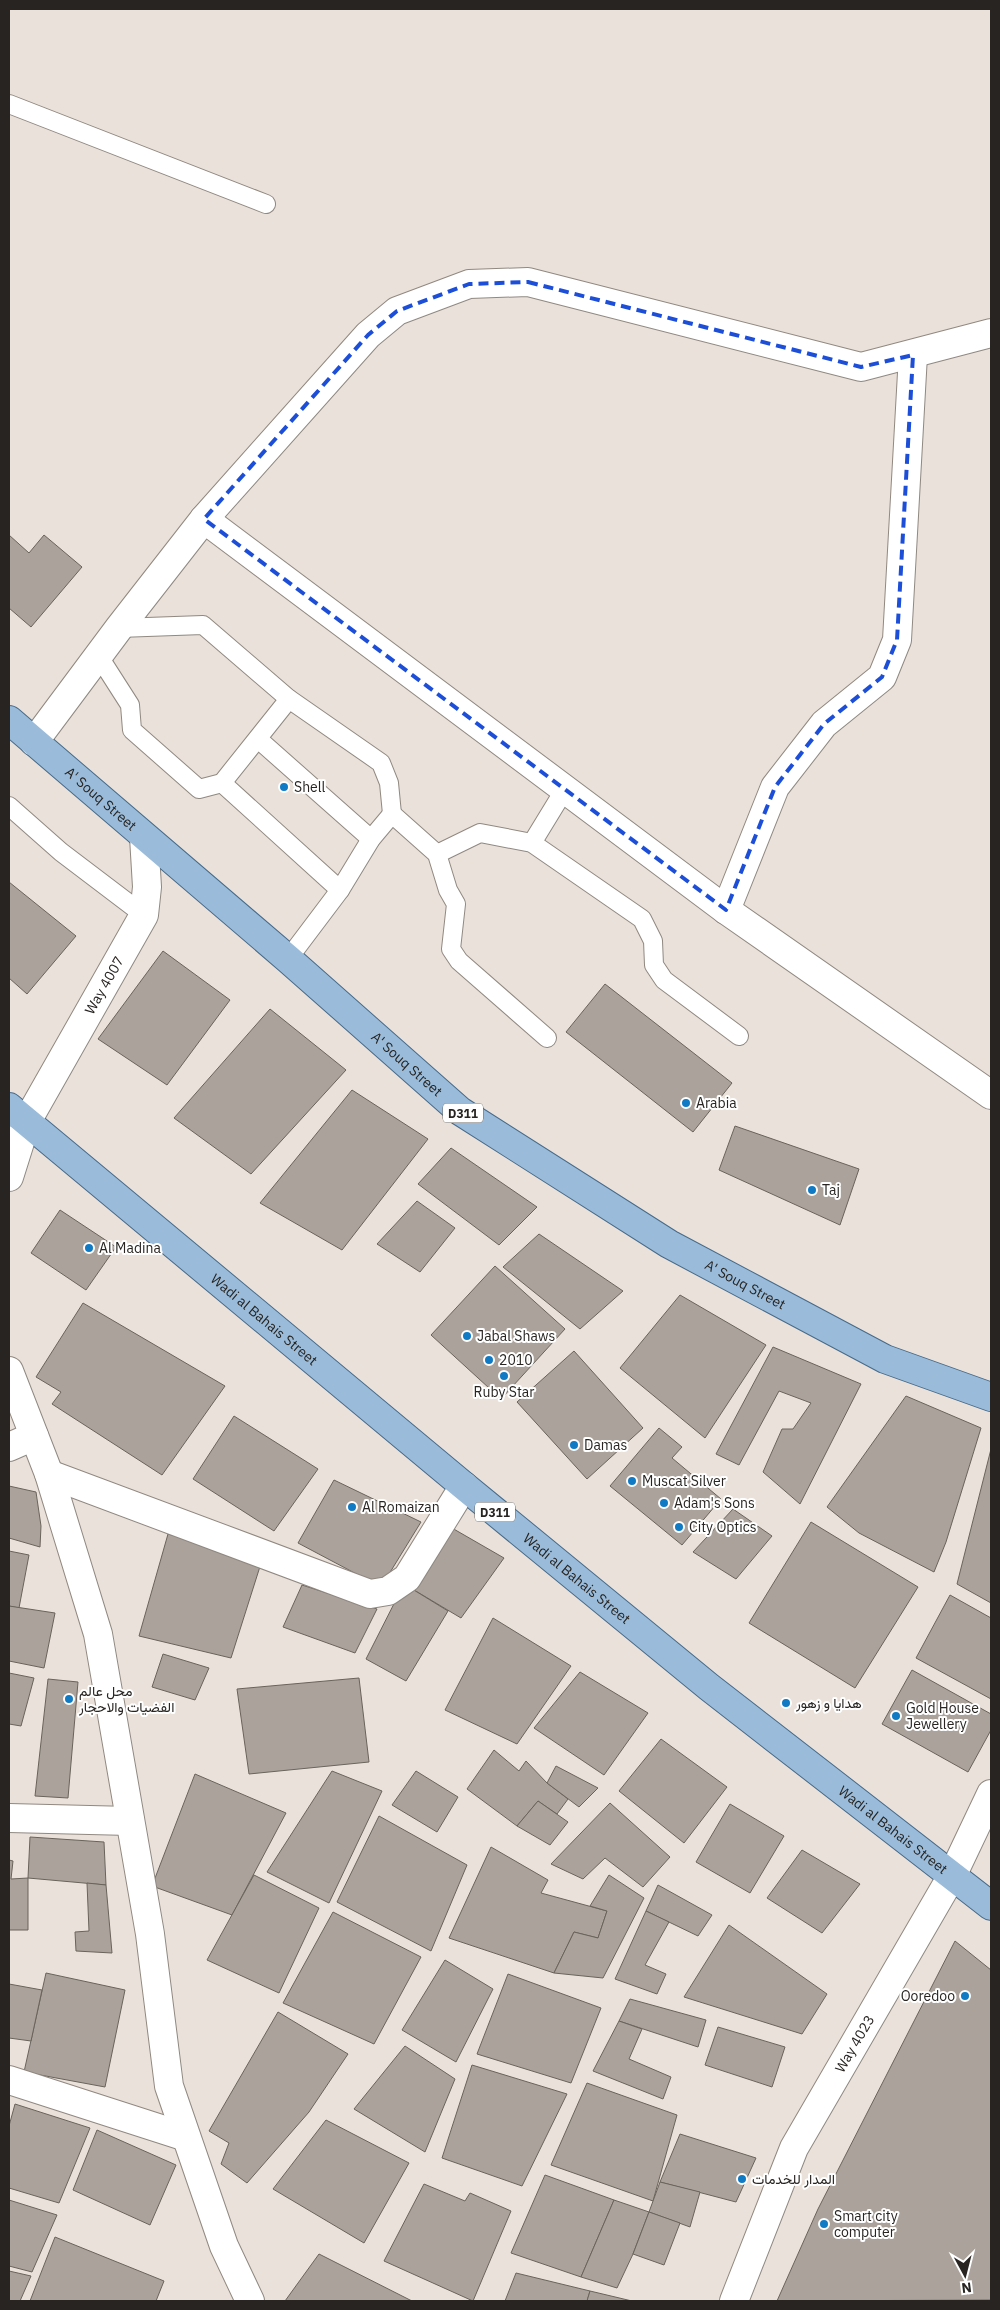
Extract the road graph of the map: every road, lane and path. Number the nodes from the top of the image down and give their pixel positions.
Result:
1 (9, 104) edge
2 (266, 204) dead end
3 (991, 333) edge
4 (912, 354) junction
5 (204, 519) junction
6 (119, 628) junction
7 (98, 655) junction
8 (289, 699) junction
9 (9, 720) edge
10 (258, 739) junction
11 (34, 742) junction
12 (222, 783) junction
13 (565, 789) junction
14 (9, 806) edge
15 (392, 814) junction
16 (144, 836) junction
17 (371, 839) junction
18 (532, 843) junction
19 (437, 854) junction
20 (340, 890) junction
21 (726, 910) junction
22 (144, 916) junction
23 (288, 959) junction
24 (739, 1036) dead end
25 (547, 1038) dead end
26 (991, 1095) edge
27 (17, 1115) edge
28 (9, 1177) edge
29 (9, 1371) edge
30 (991, 1397) edge
31 (34, 1436) junction
32 (9, 1447) edge
33 (48, 1474) junction
34 (464, 1486) junction
35 (991, 1794) edge
36 (9, 1818) edge
37 (130, 1821) junction
38 (953, 1874) junction
39 (991, 1906) edge
40 (9, 2080) edge
41 (186, 2137) junction
42 (250, 2301) edge
43 (734, 2301) edge

1 - 2 lane
3 - 4 street
4 - 5 street
4 - 21 street
5 - 6 street
5 - 13 street
6 - 7 street
6 - 8 lane
7 - 11 street
7 - 12 lane
8 - 10 lane
8 - 15 lane
9 - 11 main road, A' Souq Street / D311
10 - 12 lane
10 - 17 lane
11 - 16 main road, A' Souq Street / D311
12 - 20 lane
13 - 18 lane
13 - 21 street
14 - 22 lane
15 - 17 lane
15 - 19 lane
16 - 22 street, Way 4007
16 - 23 main road, A' Souq Street / D311
17 - 20 lane
18 - 19 lane
18 - 24 lane
19 - 25 lane
20 - 23 lane
21 - 26 street
22 - 27 street, Way 4007
23 - 30 main road, A' Souq Street / D311
27 - 28 street, Way 4007
27 - 34 main road, Wadi al Bahais Street / D311
29 - 31 street
31 - 32 street
31 - 33 street
33 - 34 street
33 - 37 street
34 - 38 main road, Wadi al Bahais Street / D311
35 - 38 street, Way 4023
36 - 37 street
37 - 41 street
38 - 39 main road, Wadi al Bahais Street / D311
38 - 43 street, Way 4023
40 - 41 street
41 - 42 street

